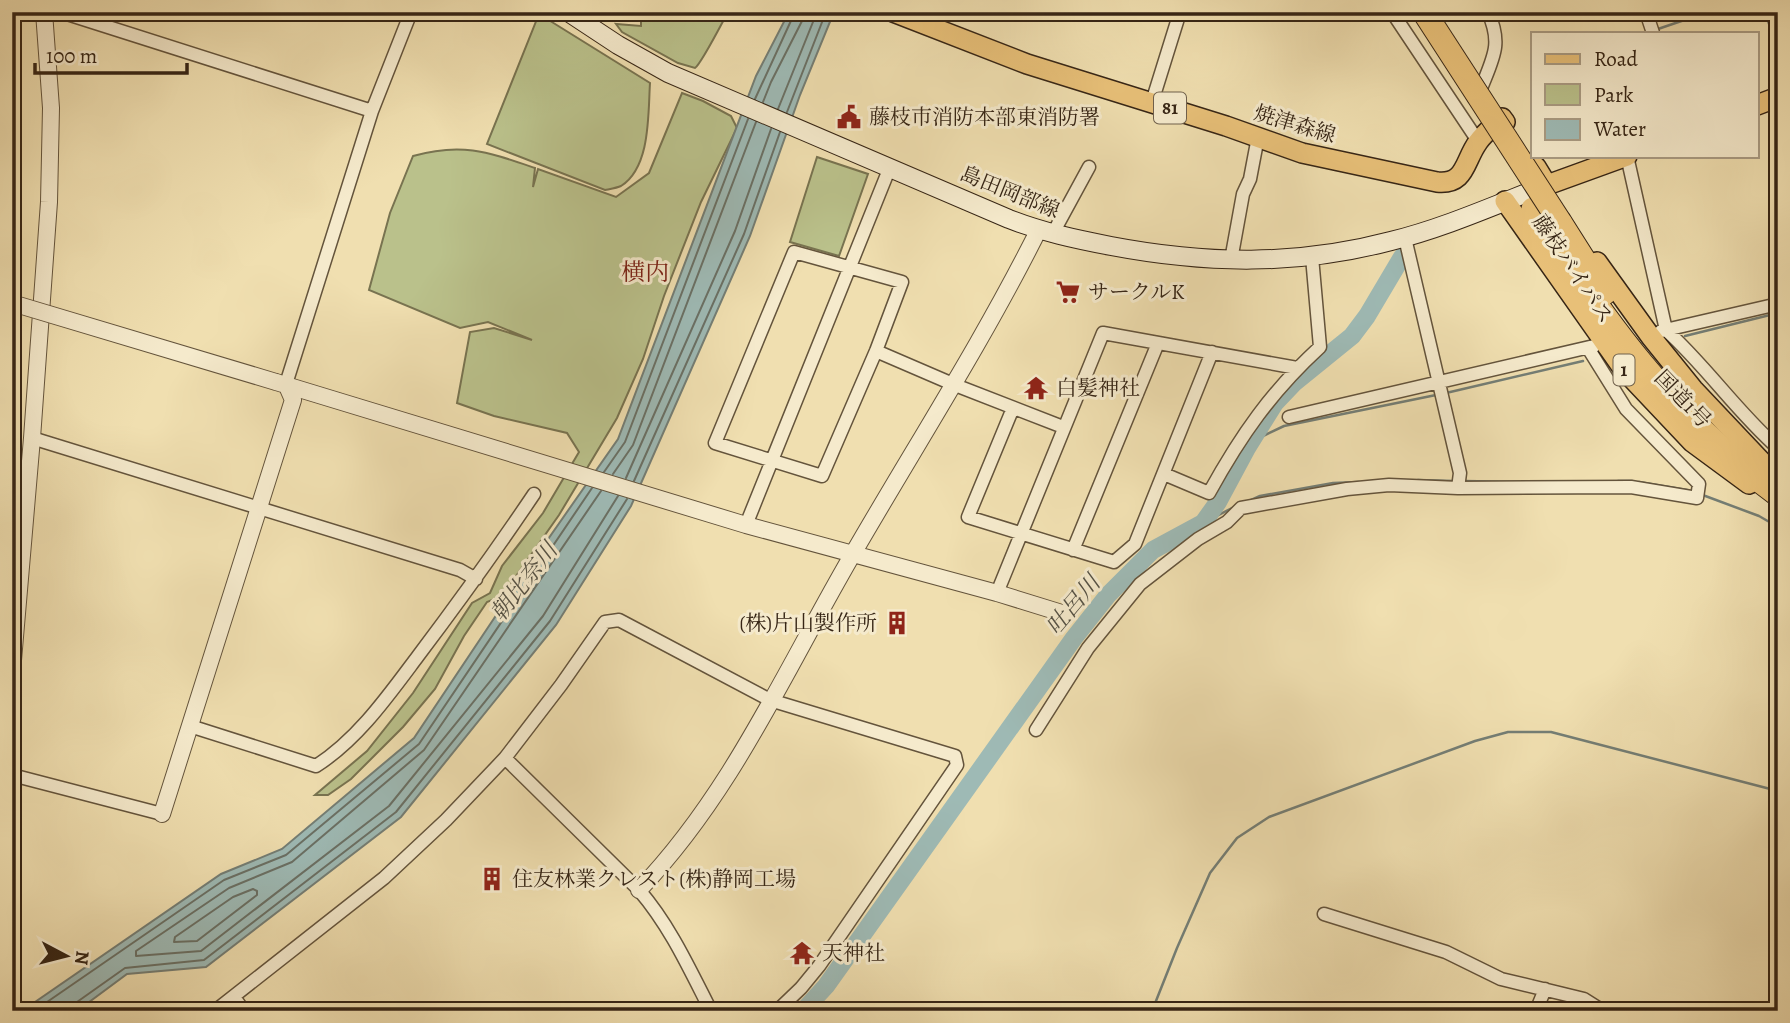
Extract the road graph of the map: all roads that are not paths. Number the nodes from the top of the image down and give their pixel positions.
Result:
1 (44, 12) edge
2 (61, 12) edge
3 (411, 12) edge
4 (568, 12) edge
5 (893, 12) edge
6 (1180, 12) edge
7 (1392, 12) edge
8 (1408, 12) edge
9 (1424, 12) edge
10 (1436, 12) edge
11 (1488, 12) edge
12 (1646, 12) edge
13 (1653, 32) edge
14 (1482, 86) junction
15 (1778, 97) edge
16 (1152, 102) junction
17 (1758, 105) edge
18 (372, 111) junction
19 (1503, 118) junction
20 (1258, 137) junction
21 (1478, 141) junction
22 (1622, 158) edge
23 (1627, 158) edge
24 (890, 167) junction
25 (1089, 167) dead end
26 (1547, 186) junction
27 (1505, 201) junction
28 (1045, 233) junction
29 (1398, 240) junction
30 (1312, 257) junction
31 (1231, 260) junction
32 (849, 266) junction
33 (12, 303) edge
34 (1778, 304) edge
35 (1660, 331) junction
36 (1158, 343) junction
37 (876, 351) junction
38 (1212, 352) junction
39 (1297, 368) junction
40 (281, 383) junction
41 (1437, 383) junction
42 (955, 385) junction
43 (1013, 408) junction
44 (1289, 417) dead end
45 (1063, 427) junction
46 (32, 438) junction
47 (1778, 448) edge
48 (772, 461) junction
49 (1164, 474) junction
50 (1778, 479) edge
51 (1458, 488) junction
52 (534, 494) dead end
53 (1778, 495) edge
54 (1778, 506) edge
55 (257, 509) junction
56 (746, 525) junction
57 (1021, 534) junction
58 (1073, 550) junction
59 (853, 553) junction
60 (477, 579) junction
61 (997, 593) junction
62 (1065, 614) dead end
63 (12, 672) edge
64 (773, 701) junction
65 (190, 726) junction
66 (1036, 730) dead end
67 (505, 758) junction
68 (12, 775) edge
69 (162, 814) joint
70 (639, 890) junction
71 (1324, 914) dead end
72 (1545, 989) junction
73 (234, 997) junction
74 (215, 1011) edge
75 (244, 1011) edge
76 (710, 1011) edge
77 (776, 1011) edge
78 (1536, 1011) edge
79 (1603, 1011) edge

1 - 46 street
2 - 18 street
3 - 18 street
4 - 24 main road, 島田岡部線
5 - 16 main road, 焼津森線 / 81
6 - 16 street
7 - 21 street
8 - 53 highway, 藤枝バイパス / 1
9 - 50 highway, 藤枝バイパス / 1, bridge
10 - 14 street
11 - 14 street
12 - 13 street
14 - 19 street
15 - 17 main road
16 - 20 main road, 焼津森線 / 81
18 - 40 street
19 - 21 main road, 焼津森線 / 81
19 - 26 main road
20 - 21 main road, 焼津森線 / 81
20 - 31 street
22 - 26 main road
23 - 35 street
24 - 28 main road, 島田岡部線
24 - 32 street
25 - 28 street
26 - 27 main road, 島田岡部線
26 - 50 main road, 国道1号 / 1
27 - 29 main road, 島田岡部線
27 - 54 main road, 国道1号 / 1
28 - 31 main road, 島田岡部線
28 - 42 street
29 - 30 main road, 島田岡部線
29 - 41 street
30 - 31 main road, 島田岡部線
30 - 39 street
32 - 37 street
32 - 48 street
32 - 48 street
33 - 40 street, bridge
34 - 35 street
35 - 47 street
36 - 38 street
36 - 45 street
36 - 58 street
37 - 42 street
37 - 48 street
38 - 39 street
38 - 49 street
39 - 49 street
40 - 55 street
40 - 56 street
41 - 44 street
41 - 51 street
41 - 51 street
42 - 43 street
42 - 59 street
43 - 45 street
43 - 57 street
45 - 57 street
46 - 55 street
46 - 63 street
48 - 56 street
49 - 58 street
51 - 66 street
52 - 60 street
55 - 60 street
55 - 65 street
56 - 59 street
57 - 58 street
57 - 61 street
59 - 61 street
59 - 64 street
60 - 65 street
61 - 62 street
64 - 67 street
64 - 70 street
64 - 77 street
65 - 69 street
67 - 70 street
67 - 73 street
68 - 69 street
70 - 76 street
71 - 72 street
72 - 78 street
72 - 79 street
73 - 74 street
73 - 75 street

